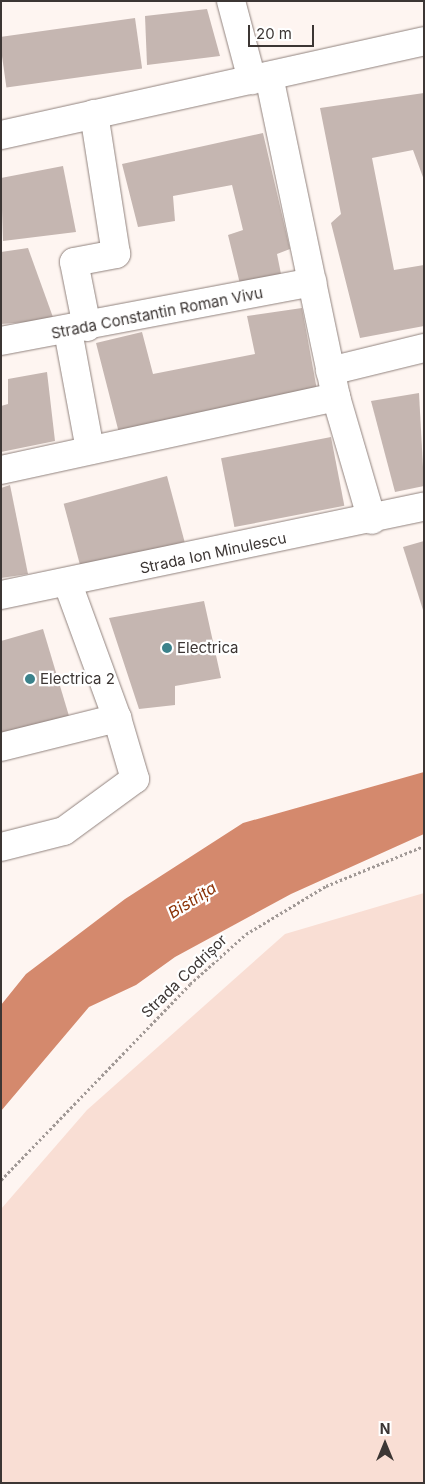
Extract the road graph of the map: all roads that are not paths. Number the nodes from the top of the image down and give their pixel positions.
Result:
1 (231, 1) edge
2 (424, 41) edge
3 (261, 78) junction
4 (94, 114) junction
5 (1, 136) edge
6 (312, 282) junction
7 (77, 329) junction
8 (1, 341) edge
9 (424, 348) edge
10 (330, 371) junction
11 (336, 397) junction
12 (90, 450) junction
13 (1, 470) edge
14 (424, 507) edge
15 (372, 520) junction
16 (68, 584) junction
17 (1, 595) edge
18 (117, 718) junction
19 (1, 747) edge
20 (1, 847) edge

1 - 3 street
2 - 3 street
3 - 4 street
3 - 6 street
4 - 5 street
4 - 7 street
6 - 7 street, Strada Constantin Roman Vivu
6 - 10 street
7 - 8 street, Strada Constantin Roman Vivu
7 - 12 street
9 - 10 street
10 - 11 street
11 - 12 street
11 - 15 street
12 - 13 street
14 - 15 street, Strada Ion Minulescu
15 - 16 street, Strada Ion Minulescu
16 - 17 street, Strada Ion Minulescu
16 - 18 street
18 - 19 street
18 - 20 street

